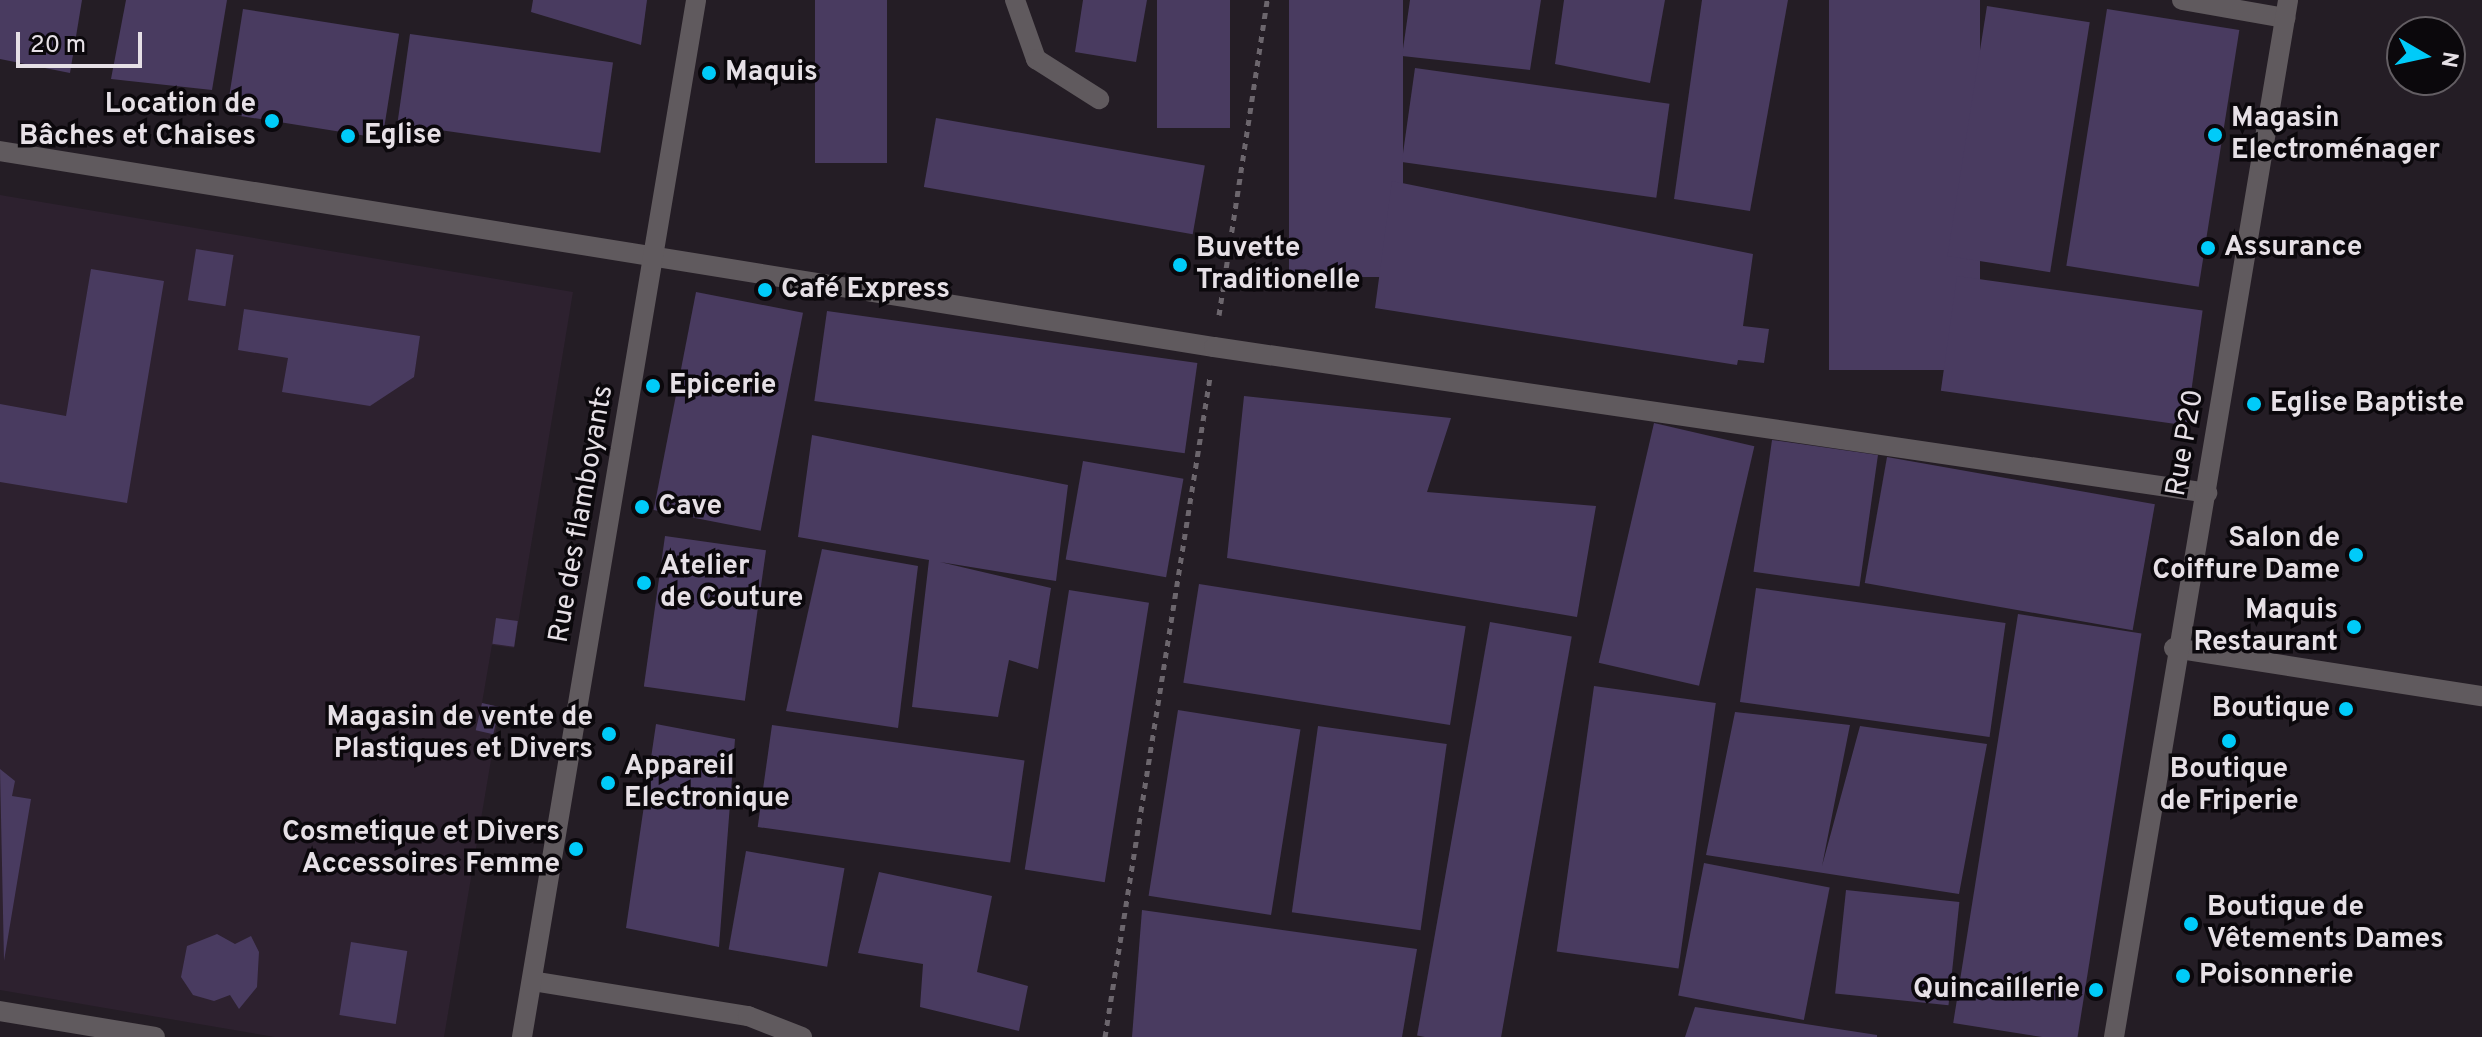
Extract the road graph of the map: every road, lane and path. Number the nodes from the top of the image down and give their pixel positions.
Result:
1 (696, 0) edge
2 (1015, 0) edge
3 (1267, 0) edge
4 (2182, 0) edge
5 (2286, 9) edge
6 (1099, 99) dead end
7 (0, 151) edge
8 (653, 258) junction
9 (1214, 347) junction
10 (2207, 493) junction
11 (2174, 648) junction
12 (2482, 696) edge
13 (532, 981) junction
14 (0, 1011) edge
15 (155, 1037) edge
16 (522, 1037) edge
17 (802, 1037) edge
18 (1105, 1037) edge
19 (2114, 1037) edge

1 - 8 street, Rue des flamboyants
2 - 6 street
3 - 9 path
4 - 5 street
5 - 10 street, Rue P20
7 - 8 street
8 - 9 street
8 - 13 street, Rue des flamboyants
9 - 10 street
9 - 18 path
10 - 11 street, Rue P20
11 - 12 street
11 - 19 street, Rue P20
13 - 16 street, Rue des flamboyants
13 - 17 street
14 - 15 street

